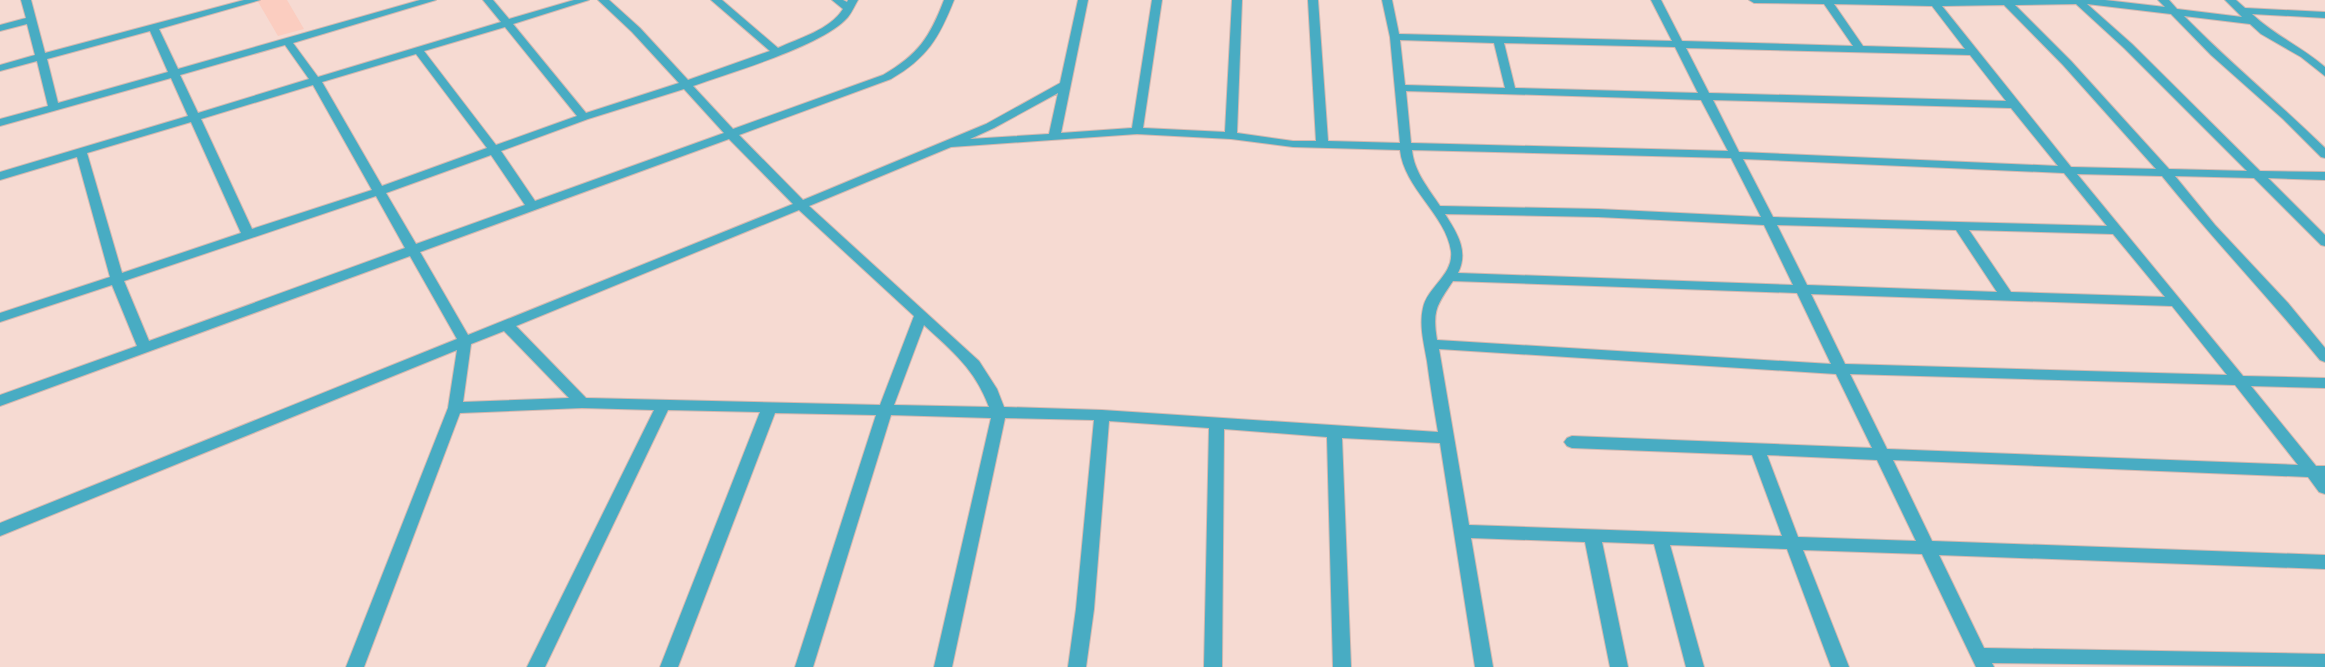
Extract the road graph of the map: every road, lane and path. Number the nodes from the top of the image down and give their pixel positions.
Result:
1 (26, 0) edge
2 (255, 0) edge
3 (388, 0) edge
4 (431, 0) edge
5 (488, 0) edge
6 (584, 0) edge
7 (603, 0) edge
8 (716, 0) edge
9 (837, 0) edge
10 (949, 0) edge
11 (1083, 0) edge
12 (1157, 0) edge
13 (1237, 0) edge
14 (1313, 0) edge
15 (1387, 0) edge
16 (1656, 0) edge
17 (1754, 0) edge
18 (2163, 0) edge
19 (2230, 0) edge
20 (1933, 1) edge
21 (2078, 1) edge
22 (1827, 2) junction
23 (2008, 3) junction
24 (850, 4) edge
25 (395, 10) junction
26 (2174, 11) junction
27 (2241, 11) junction
28 (2325, 15) edge
29 (31, 20) junction
30 (2253, 21) junction
31 (509, 24) junction
32 (152, 27) junction
33 (0, 28) edge
34 (1395, 37) junction
35 (1498, 39) junction
36 (287, 41) junction
37 (1679, 43) junction
38 (1860, 49) junction
39 (418, 50) junction
40 (777, 52) junction
41 (1971, 52) junction
42 (41, 57) junction
43 (0, 68) edge
44 (174, 73) junction
45 (2325, 74) edge
46 (315, 80) junction
47 (686, 84) junction
48 (1064, 85) junction
49 (1400, 88) junction
50 (1511, 92) junction
51 (1707, 97) junction
52 (2014, 105) junction
53 (54, 107) junction
54 (194, 117) junction
55 (584, 117) junction
56 (0, 123) edge
57 (1137, 131) junction
58 (732, 135) junction
59 (1231, 136) junction
60 (1054, 138) junction
61 (948, 144) junction
62 (1322, 144) junction
63 (1405, 146) junction
64 (494, 150) junction
65 (82, 151) junction
66 (1736, 155) junction
67 (2325, 155) edge
68 (2068, 170) junction
69 (2166, 173) junction
70 (0, 176) edge
71 (2257, 176) junction
72 (2325, 176) edge
73 (380, 191) junction
74 (802, 204) junction
75 (533, 207) junction
76 (1438, 210) junction
77 (1769, 221) junction
78 (1960, 226) junction
79 (2116, 230) junction
80 (249, 236) junction
81 (2325, 242) edge
82 (412, 251) junction
83 (1451, 277) junction
84 (117, 280) junction
85 (1802, 288) junction
86 (2007, 296) junction
87 (2176, 302) junction
88 (921, 314) junction
89 (0, 318) edge
90 (506, 324) junction
91 (465, 341) junction
92 (1430, 344) junction
93 (145, 348) junction
94 (2325, 357) edge
95 (1839, 368) junction
96 (2239, 380) junction
97 (2325, 384) edge
98 (0, 401) edge
99 (582, 402) junction
100 (664, 404) junction
101 (770, 406) junction
102 (455, 408) junction
103 (886, 408) junction
104 (999, 413) junction
105 (1102, 415) junction
106 (1217, 424) junction
107 (1334, 432) junction
108 (1446, 438) junction
109 (1572, 442) dead end
110 (1757, 449) junction
111 (1880, 453) junction
112 (2318, 472) edge
113 (2325, 488) edge
114 (0, 530) edge
115 (1461, 531) junction
116 (1592, 535) junction
117 (1660, 538) junction
118 (1791, 542) junction
119 (1926, 547) junction
120 (2325, 562) edge
121 (1982, 661) edge
122 (2325, 662) edge
123 (355, 667) edge
124 (536, 667) edge
125 (669, 667) edge
126 (804, 667) edge
127 (943, 667) edge
128 (1077, 667) edge
129 (1213, 667) edge
130 (1342, 667) edge
131 (1484, 667) edge
132 (1619, 667) edge
133 (1695, 667) edge
134 (1840, 667) edge

1 - 29 street
2 - 32 street
3 - 25 street
4 - 25 street
5 - 31 street
6 - 31 street
7 - 47 street
8 - 40 street
9 - 24 street
10 - 58 street
11 - 48 street
12 - 57 street
13 - 59 street
14 - 62 street
15 - 34 street
16 - 37 street
17 - 22 street
18 - 26 street
19 - 27 street
20 - 22 street
20 - 23 street
20 - 41 street
21 - 23 street
21 - 26 street
21 - 71 street
22 - 38 street
23 - 69 street
24 - 40 street
25 - 36 street
26 - 30 street
26 - 67 street
27 - 28 street
27 - 30 street
29 - 33 street
29 - 42 street
30 - 45 street
31 - 39 street
31 - 55 street
32 - 42 street
32 - 44 street
34 - 35 street
34 - 49 street
35 - 37 street
35 - 50 street
36 - 44 street
36 - 46 street
37 - 38 street
37 - 51 street
38 - 41 street
39 - 46 street
39 - 64 street
40 - 47 street
41 - 52 street
42 - 43 street
42 - 53 street
44 - 53 street
44 - 54 street
46 - 54 street
46 - 73 street
47 - 55 street
47 - 58 street
48 - 60 street
48 - 61 street
49 - 50 street
49 - 63 street
50 - 51 street
51 - 52 street
51 - 66 street
52 - 68 street
53 - 56 street
54 - 65 street
54 - 80 street
55 - 64 street
57 - 59 street
57 - 60 street
58 - 74 street
58 - 75 street
59 - 62 street
60 - 61 street
61 - 74 street
62 - 63 street
63 - 66 street
63 - 76 street
64 - 73 street
64 - 75 street
65 - 70 street
65 - 84 street
66 - 68 street
66 - 77 street
68 - 69 street
68 - 79 street
69 - 71 street
69 - 94 street
71 - 72 street
71 - 81 street
73 - 80 street
73 - 82 street
74 - 88 street
74 - 90 street
75 - 82 street
76 - 77 street
76 - 83 street
77 - 78 street
77 - 85 street
78 - 79 street
78 - 86 street
79 - 87 street
80 - 84 street
82 - 91 street
82 - 93 street
83 - 85 street
83 - 92 street
84 - 89 street
84 - 93 street
85 - 86 street
85 - 95 street
86 - 87 street
87 - 96 street
88 - 103 street
88 - 104 street
90 - 91 street
90 - 99 street
91 - 102 street
91 - 114 street
92 - 95 street
92 - 108 street
93 - 98 street
95 - 96 street
95 - 111 street
96 - 97 street
96 - 112 street
99 - 100 street
99 - 102 street
100 - 101 street
100 - 124 street
101 - 103 street
101 - 125 street
102 - 123 street
103 - 104 street
103 - 126 street
104 - 105 street
104 - 127 street
105 - 106 street
105 - 128 street
106 - 107 street
106 - 129 street
107 - 108 street
107 - 130 street
108 - 115 street
109 - 110 street
110 - 111 street
110 - 118 street
111 - 112 street
111 - 119 street
112 - 113 street
115 - 116 street
115 - 131 street
116 - 117 street
116 - 132 street
117 - 118 street
117 - 133 street
118 - 119 street
118 - 134 street
119 - 120 street
119 - 121 street
121 - 122 street

